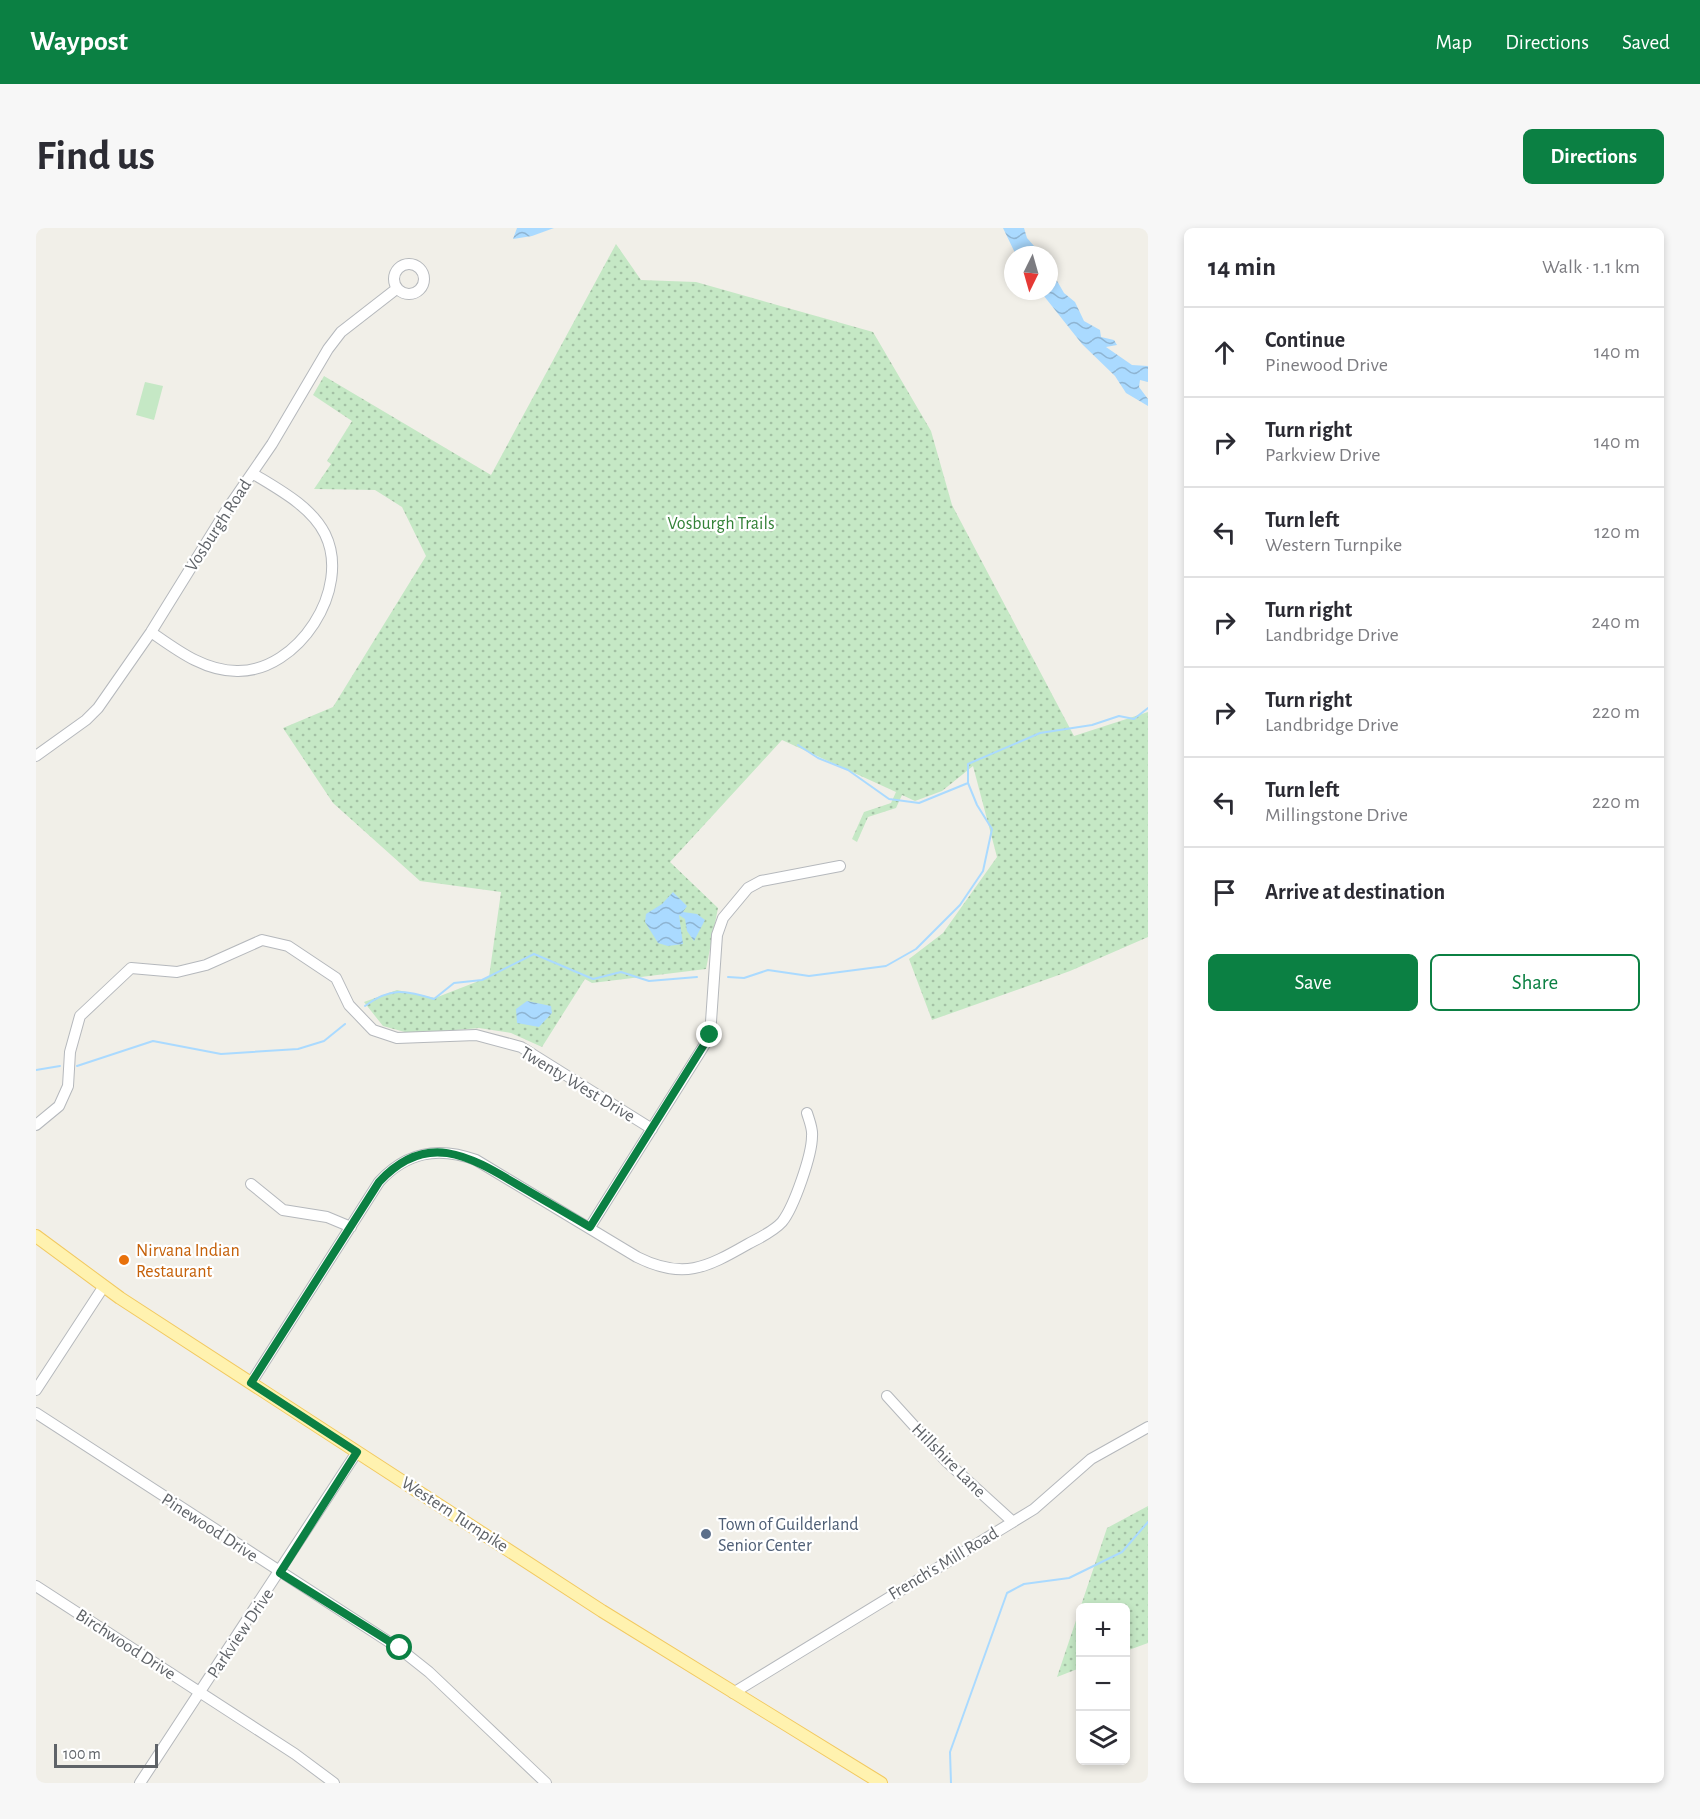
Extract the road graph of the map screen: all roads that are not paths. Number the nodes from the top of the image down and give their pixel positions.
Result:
1 (395, 290) dead end
2 (252, 473) junction
3 (151, 632) junction
4 (36, 756) edge
5 (840, 866) dead end
6 (807, 1113) dead end
7 (36, 1125) edge
8 (652, 1129) junction
9 (251, 1184) dead end
10 (351, 1227) junction
11 (590, 1227) junction
12 (36, 1236) edge
13 (104, 1286) junction
14 (251, 1383) junction
15 (36, 1390) edge
16 (887, 1396) dead end
17 (36, 1413) edge
18 (1148, 1427) edge
19 (357, 1452) junction
20 (1013, 1522) junction
21 (280, 1573) junction
22 (36, 1586) edge
23 (200, 1692) junction
24 (733, 1693) junction
25 (140, 1783) edge
26 (334, 1783) edge
27 (546, 1783) edge
28 (881, 1783) edge

1 - 2 street, Vosburgh Road
2 - 3 street, Vosburgh Road
2 - 3 street
3 - 4 street, Vosburgh Road
5 - 8 street
6 - 11 street
7 - 8 street, Twenty West Drive
8 - 11 street
9 - 10 street
10 - 11 street
10 - 14 street
12 - 13 main road, Western Turnpike
13 - 14 main road, Western Turnpike
13 - 15 street
14 - 19 main road, Western Turnpike
16 - 20 street, Hillshire Lane
17 - 21 street, Pinewood Drive
18 - 20 street, French's Mill Road
19 - 21 street, Parkview Drive
19 - 24 main road, Western Turnpike
20 - 24 street, French's Mill Road
21 - 23 street, Parkview Drive
21 - 27 street, Pinewood Drive
22 - 23 street, Birchwood Drive
23 - 25 street, Parkview Drive
23 - 26 street, Birchwood Drive
24 - 28 main road, Western Turnpike

